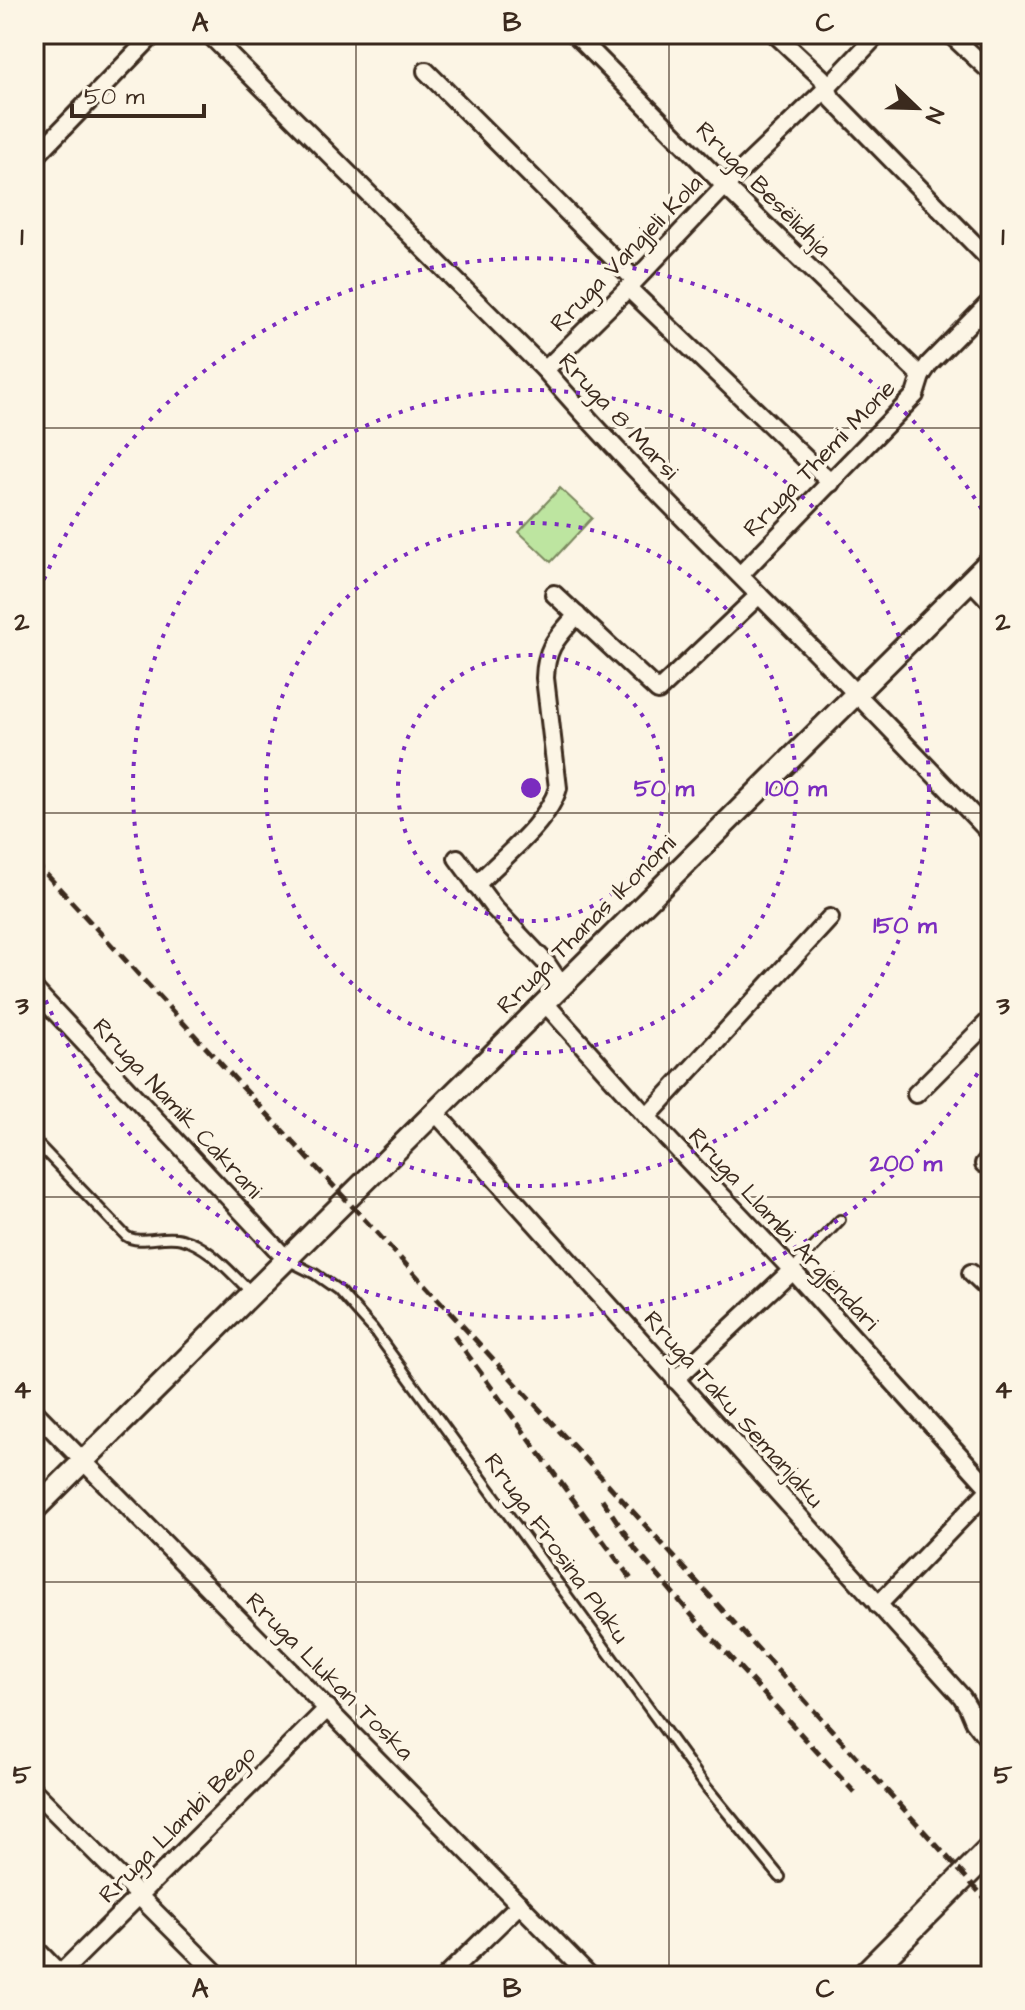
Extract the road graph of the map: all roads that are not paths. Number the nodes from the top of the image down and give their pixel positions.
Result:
1 (154, 34) edge
2 (209, 34) edge
3 (575, 34) edge
4 (775, 34) edge
5 (878, 34) edge
6 (950, 34) edge
7 (426, 71) dead end
8 (991, 72) edge
9 (826, 89) junction
10 (34, 158) edge
11 (725, 186) junction
12 (991, 261) edge
13 (632, 284) junction
14 (991, 301) edge
15 (545, 370) junction
16 (921, 376) junction
17 (831, 483) junction
18 (991, 560) edge
19 (740, 575) junction
20 (970, 580) junction
21 (554, 594) dead end
22 (759, 595) junction
23 (991, 602) edge
24 (577, 615) junction
25 (856, 693) junction
26 (991, 834) edge
27 (457, 858) dead end
28 (476, 885) junction
29 (830, 918) dead end
30 (561, 985) junction
31 (34, 989) edge
32 (544, 1002) junction
33 (991, 1019) edge
34 (916, 1094) dead end
35 (434, 1111) junction
36 (647, 1117) junction
37 (34, 1140) edge
38 (840, 1220) dead end
39 (287, 1260) junction
40 (792, 1270) junction
41 (971, 1273) dead end
42 (991, 1292) edge
43 (252, 1293) junction
44 (675, 1380) junction
45 (34, 1411) edge
46 (83, 1461) junction
47 (990, 1488) edge
48 (34, 1510) edge
49 (878, 1605) junction
50 (328, 1708) junction
51 (991, 1743) edge
52 (34, 1791) edge
53 (991, 1849) edge
54 (780, 1877) dead end
55 (139, 1896) junction
56 (520, 1904) junction
57 (34, 1947) edge
58 (872, 1967) edge
59 (59, 1975) edge
60 (219, 1976) edge
61 (446, 1976) edge
62 (590, 1976) edge
63 (899, 1976) edge

1 - 10 street
2 - 15 street, Rruga 8 Marsi
3 - 11 street, Rruga Besëlidhja
4 - 9 street
5 - 9 street, Rruga Vangjeli Kola
6 - 8 street
7 - 13 street
9 - 11 street, Rruga Vangjeli Kola
9 - 12 street
11 - 13 street, Rruga Vangjeli Kola
11 - 16 street, Rruga Besëlidhja
13 - 15 street, Rruga Vangjeli Kola
13 - 17 street
14 - 16 street, Rruga Themi Mone
15 - 19 street, Rruga 8 Marsi
16 - 17 street, Rruga Themi Mone
17 - 19 street, Rruga Themi Mone
18 - 20 street, Rruga Thanas Ikonomi
19 - 22 street, Rruga 8 Marsi
20 - 23 street
20 - 25 street, Rruga Thanas Ikonomi
21 - 24 street
22 - 24 street
22 - 25 street, Rruga 8 Marsi
24 - 28 street
25 - 26 street, Rruga 8 Marsi
25 - 30 street, Rruga Thanas Ikonomi
27 - 28 street
28 - 30 street
29 - 36 street
30 - 32 street, Rruga Thanas Ikonomi
31 - 39 street, Rruga Namik Cakrani
32 - 35 street, Rruga Thanas Ikonomi
32 - 36 street, Rruga Llambi Argjendari
33 - 34 street
35 - 39 street, Rruga Thanas Ikonomi
35 - 44 street, Rruga Taku Semanjaku
36 - 40 street, Rruga Llambi Argjendari
37 - 43 lane
38 - 40 lane
39 - 43 street, Rruga Thanas Ikonomi
39 - 54 lane, Rruga Frosina Plaku
40 - 44 street
40 - 47 street, Rruga Llambi Argjendari
41 - 42 street
43 - 46 street, Rruga Thanas Ikonomi
44 - 49 street, Rruga Taku Semanjaku
45 - 46 street, Rruga Llukan Toska
46 - 48 street, Rruga Thanas Ikonomi
46 - 50 street, Rruga Llukan Toska
47 - 49 street
49 - 51 street, Rruga Taku Semanjaku
50 - 55 street, Rruga Llambi Bego
50 - 56 street, Rruga Llukan Toska
52 - 55 street
53 - 58 main road
55 - 59 street, Rruga Llambi Bego
55 - 60 street
56 - 61 street
56 - 62 street, Rruga Llukan Toska
57 - 59 street, Rruga Llambi Bego
58 - 63 lane

